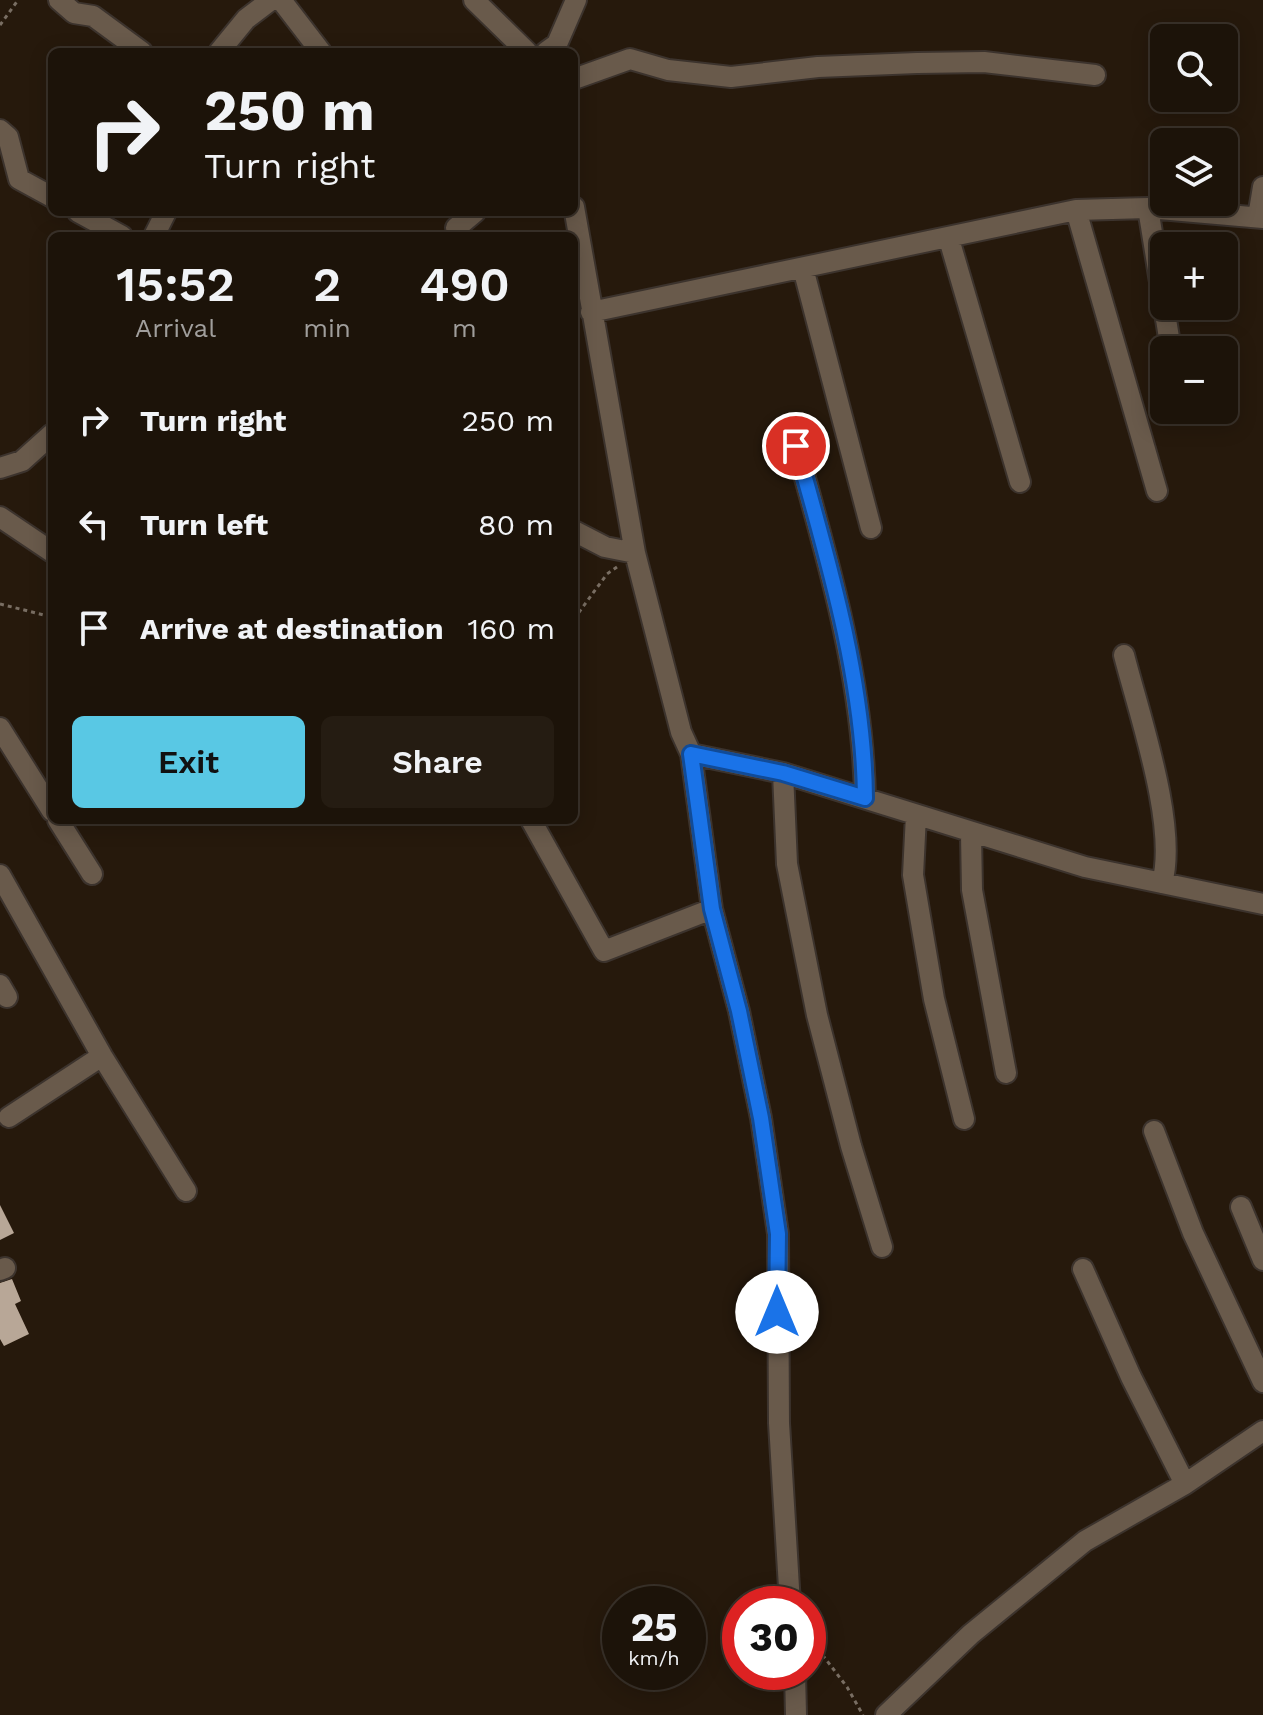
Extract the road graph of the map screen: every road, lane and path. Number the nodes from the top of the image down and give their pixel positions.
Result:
1 (18, 0) edge
2 (59, 0) edge
3 (271, 0) edge
4 (281, 0) edge
5 (474, 0) edge
6 (576, 0) edge
7 (0, 25) edge
8 (137, 48) edge
9 (222, 48) edge
10 (318, 48) edge
11 (523, 48) edge
12 (552, 48) edge
13 (1095, 75) dead end
14 (578, 78) edge
15 (0, 130) edge
16 (1263, 187) edge
17 (48, 195) edge
18 (1148, 208) junction
19 (1076, 210) junction
20 (85, 216) edge
21 (470, 216) edge
22 (575, 216) edge
23 (1261, 218) edge
24 (456, 228) dead end
25 (115, 232) edge
26 (949, 239) junction
27 (803, 268) junction
28 (591, 312) junction
29 (1169, 336) edge
30 (48, 438) edge
31 (796, 446) dead end
32 (22, 461) junction
33 (0, 468) edge
34 (1020, 482) dead end
35 (0, 483) edge
36 (1157, 491) dead end
37 (0, 517) edge
38 (871, 528) dead end
39 (578, 533) edge
40 (48, 549) edge
41 (635, 553) junction
42 (0, 604) edge
43 (578, 614) edge
44 (48, 616) edge
45 (1124, 655) dead end
46 (0, 728) edge
47 (691, 754) junction
48 (783, 773) junction
49 (865, 798) junction
50 (48, 805) edge
51 (916, 815) junction
52 (61, 824) edge
53 (533, 824) edge
54 (971, 834) junction
55 (92, 874) dead end
56 (0, 875) edge
57 (1162, 883) junction
58 (1263, 904) edge
59 (712, 909) junction
60 (102, 1056) junction
61 (1006, 1073) dead end
62 (9, 1117) dead end
63 (964, 1119) dead end
64 (1154, 1131) dead end
65 (186, 1191) dead end
66 (1241, 1207) dead end
67 (882, 1247) dead end
68 (1263, 1260) edge
69 (1083, 1269) dead end
70 (1263, 1382) edge
71 (1263, 1431) edge
72 (1185, 1484) junction
73 (789, 1586) edge
74 (826, 1660) edge
75 (795, 1690) edge
76 (796, 1715) edge
77 (863, 1715) edge
78 (886, 1715) edge

1 - 7 path
2 - 8 street
3 - 9 street
4 - 10 street
5 - 11 street
6 - 12 street
13 - 14 street
15 - 17 street
16 - 23 street
18 - 19 street
18 - 23 street
18 - 29 street
19 - 26 street
19 - 36 street
20 - 25 street
21 - 24 street
22 - 28 street
26 - 27 street
26 - 34 street
27 - 28 street
27 - 38 street
28 - 41 street
30 - 32 street
31 - 49 street
32 - 33 street
32 - 35 street
37 - 40 street
39 - 41 street
41 - 43 path
41 - 47 street
42 - 44 path
45 - 57 street
46 - 50 street
47 - 48 street
47 - 59 street
48 - 49 street
48 - 67 street
49 - 51 street
51 - 54 street
51 - 63 street
52 - 55 street
53 - 59 street
54 - 57 street
54 - 61 street
56 - 60 street
57 - 58 street
59 - 73 street
60 - 62 street
60 - 65 street
64 - 70 street
66 - 68 street
69 - 72 street
71 - 72 street
72 - 78 street
74 - 77 path
75 - 76 street

